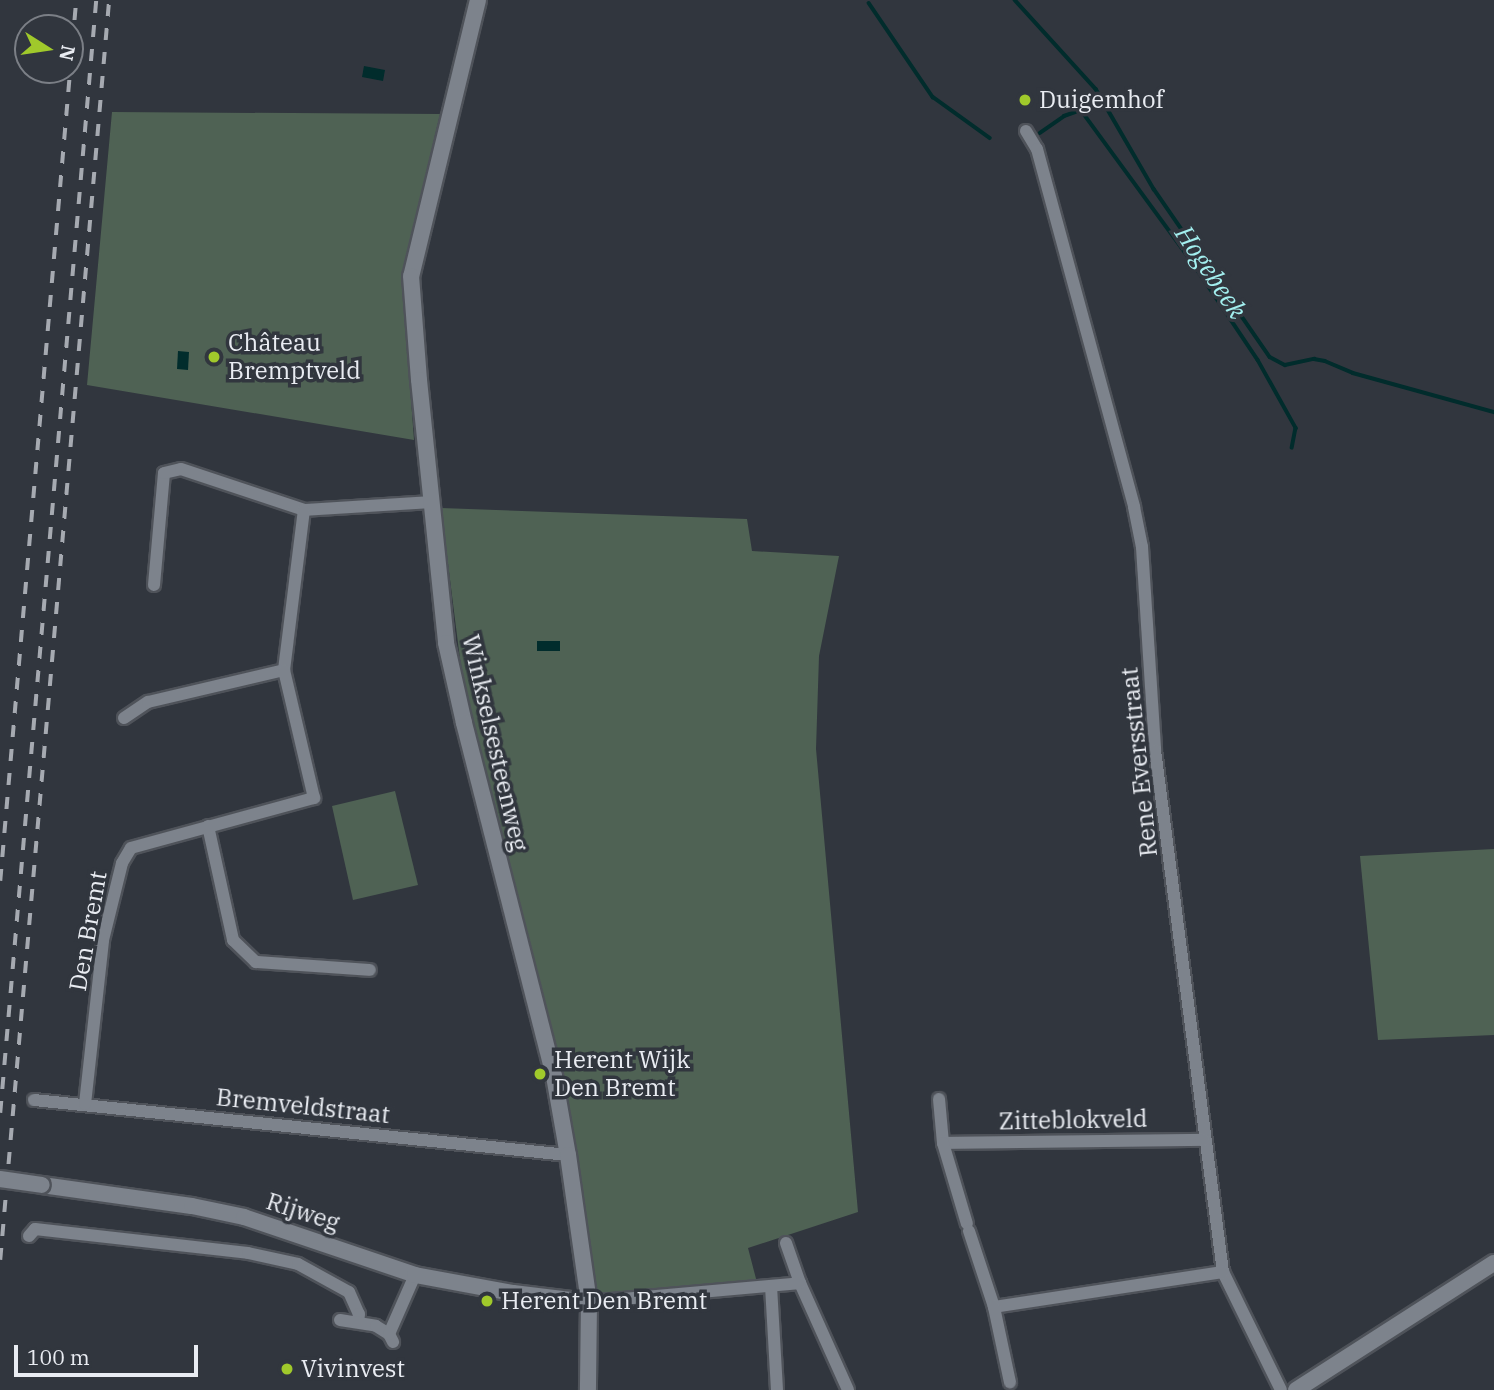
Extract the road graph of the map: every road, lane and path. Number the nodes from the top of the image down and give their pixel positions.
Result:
1 (478, 0) edge
2 (1026, 131) dead end
3 (430, 502) junction
4 (304, 510) junction
5 (154, 584) dead end
6 (284, 670) junction
7 (124, 718) dead end
8 (208, 826) junction
9 (370, 970) dead end
10 (939, 1099) dead end
11 (34, 1100) dead end
12 (85, 1104) junction
13 (1204, 1140) junction
14 (943, 1143) junction
15 (568, 1155) junction
16 (0, 1180) edge
17 (29, 1236) dead end
18 (786, 1243) dead end
19 (1494, 1263) edge
20 (1223, 1272) junction
21 (415, 1275) junction
22 (800, 1283) junction
23 (771, 1286) junction
24 (589, 1302) junction
25 (994, 1307) junction
26 (340, 1320) dead end
27 (358, 1322) junction
28 (1010, 1382) dead end
29 (588, 1390) edge
30 (777, 1390) edge
31 (848, 1390) edge
32 (1281, 1390) edge
33 (1296, 1390) edge

1 - 3 street, Winkselsesteenweg
2 - 13 street, Rene Eversstraat
3 - 4 street
3 - 15 street, Winkselsesteenweg
4 - 5 street
4 - 6 street, Den Bremt
6 - 7 street
6 - 8 street, Den Bremt
8 - 9 street
8 - 12 street, Den Bremt
10 - 14 street
11 - 12 street, Bremveldstraat
12 - 15 street, Bremveldstraat
13 - 14 street, Zitteblokveld
13 - 20 street, Rene Eversstraat
14 - 25 street
15 - 24 street, Winkselsesteenweg
16 - 21 street, Rijweg, bridge
17 - 27 street
18 - 22 street
19 - 33 street
20 - 25 street
20 - 32 street, Rene Eversstraat
21 - 24 street, Rijweg
21 - 27 street
22 - 23 street
22 - 31 street
23 - 24 street
23 - 30 street
24 - 29 street, Winkselsesteenweg
25 - 28 street
26 - 27 street

